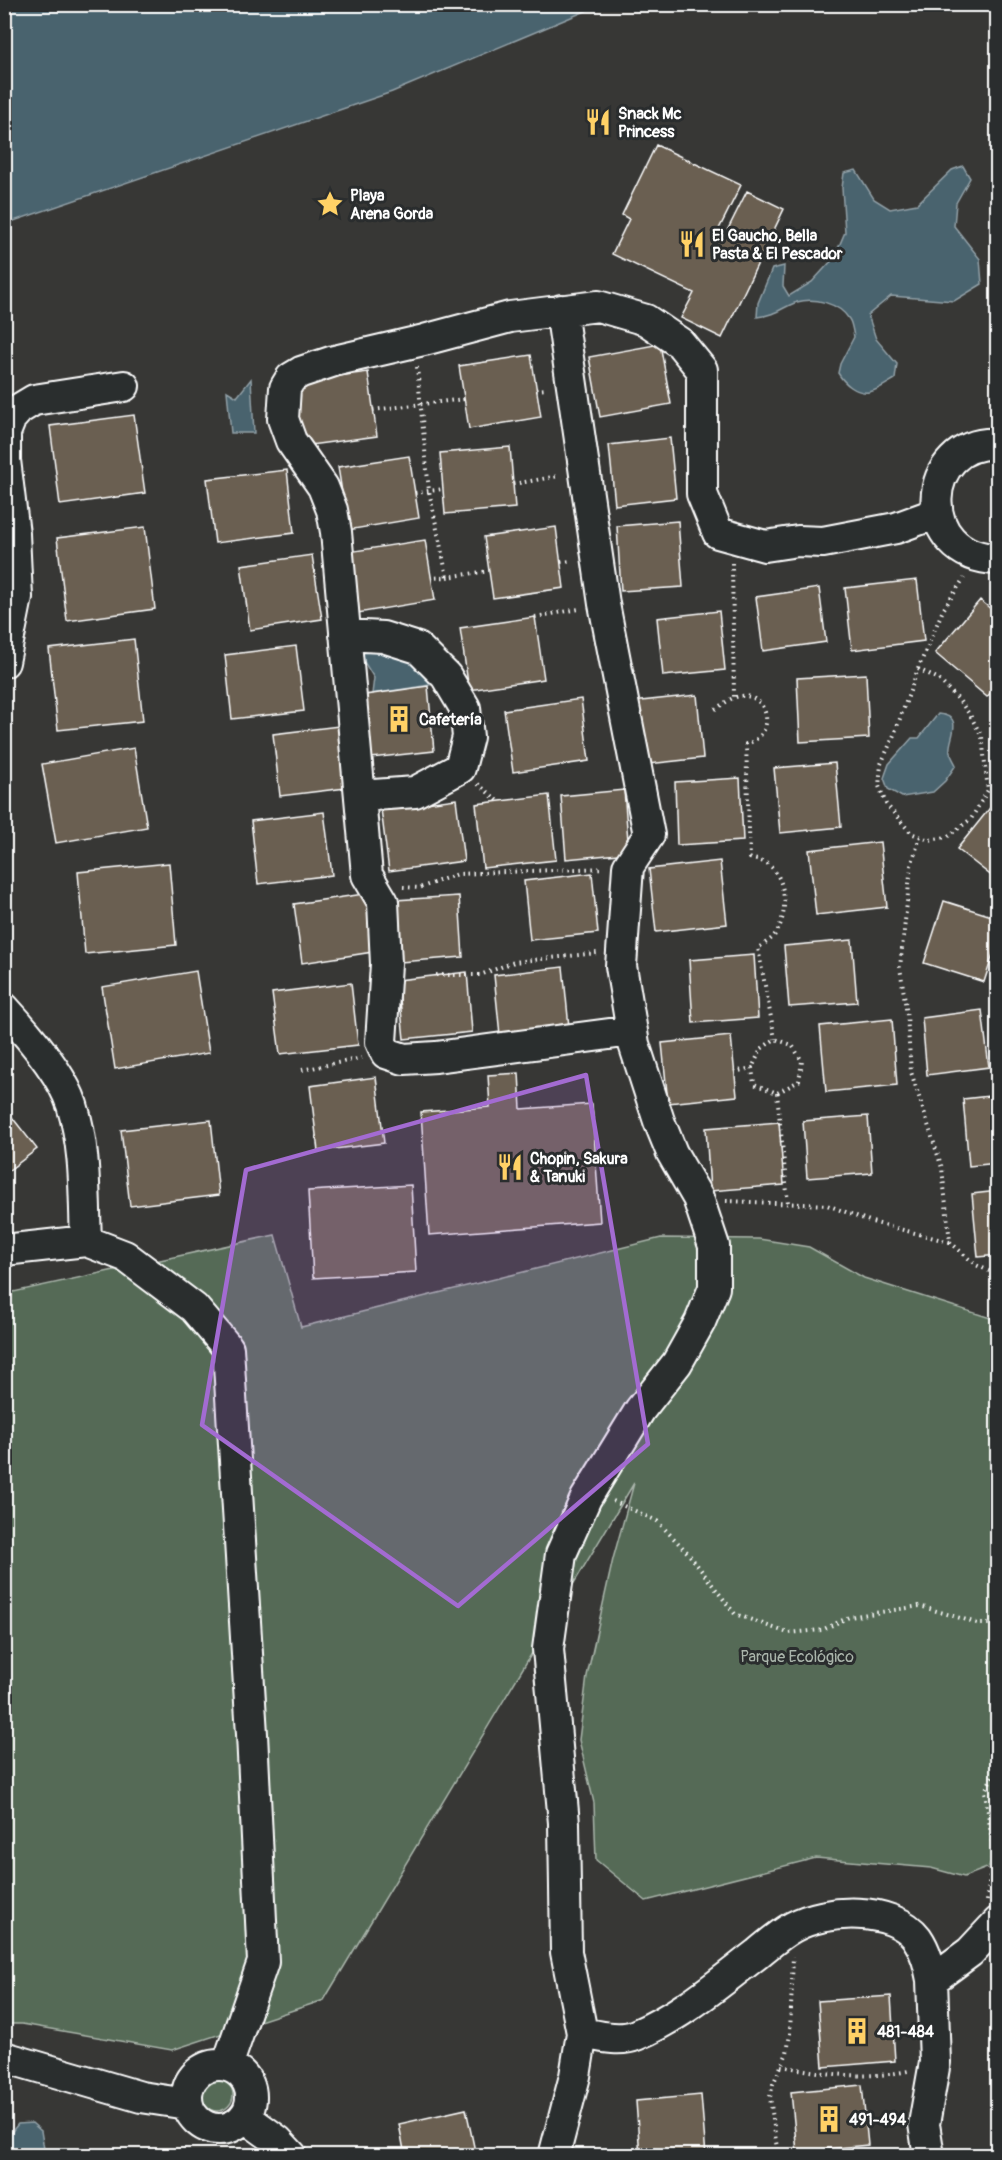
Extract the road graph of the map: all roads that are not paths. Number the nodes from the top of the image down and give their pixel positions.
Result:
1 (561, 310) junction
2 (124, 386) dead end
3 (998, 444) edge
4 (937, 513) junction
5 (987, 558) edge
6 (345, 635) junction
7 (4, 662) edge
8 (360, 796) junction
9 (4, 1008) edge
10 (632, 1031) junction
11 (86, 1241) junction
12 (4, 1250) edge
13 (996, 1923) edge
14 (932, 1980) junction
15 (582, 2033) junction
16 (4, 2057) edge
17 (227, 2066) junction
18 (187, 2104) junction
19 (245, 2116) junction
20 (292, 2156) edge
21 (554, 2156) edge
22 (929, 2156) edge

1 - 4 lane
1 - 6 lane
1 - 10 lane
2 - 7 lane
3 - 4 lane
4 - 5 lane
6 - 8 lane
6 - 8 lane
8 - 10 lane
9 - 11 lane
10 - 15 lane
11 - 12 lane
11 - 17 lane
13 - 14 lane
14 - 15 lane
14 - 22 lane
15 - 21 lane
16 - 18 lane
17 - 18 lane
17 - 19 lane
18 - 19 lane
19 - 20 lane

